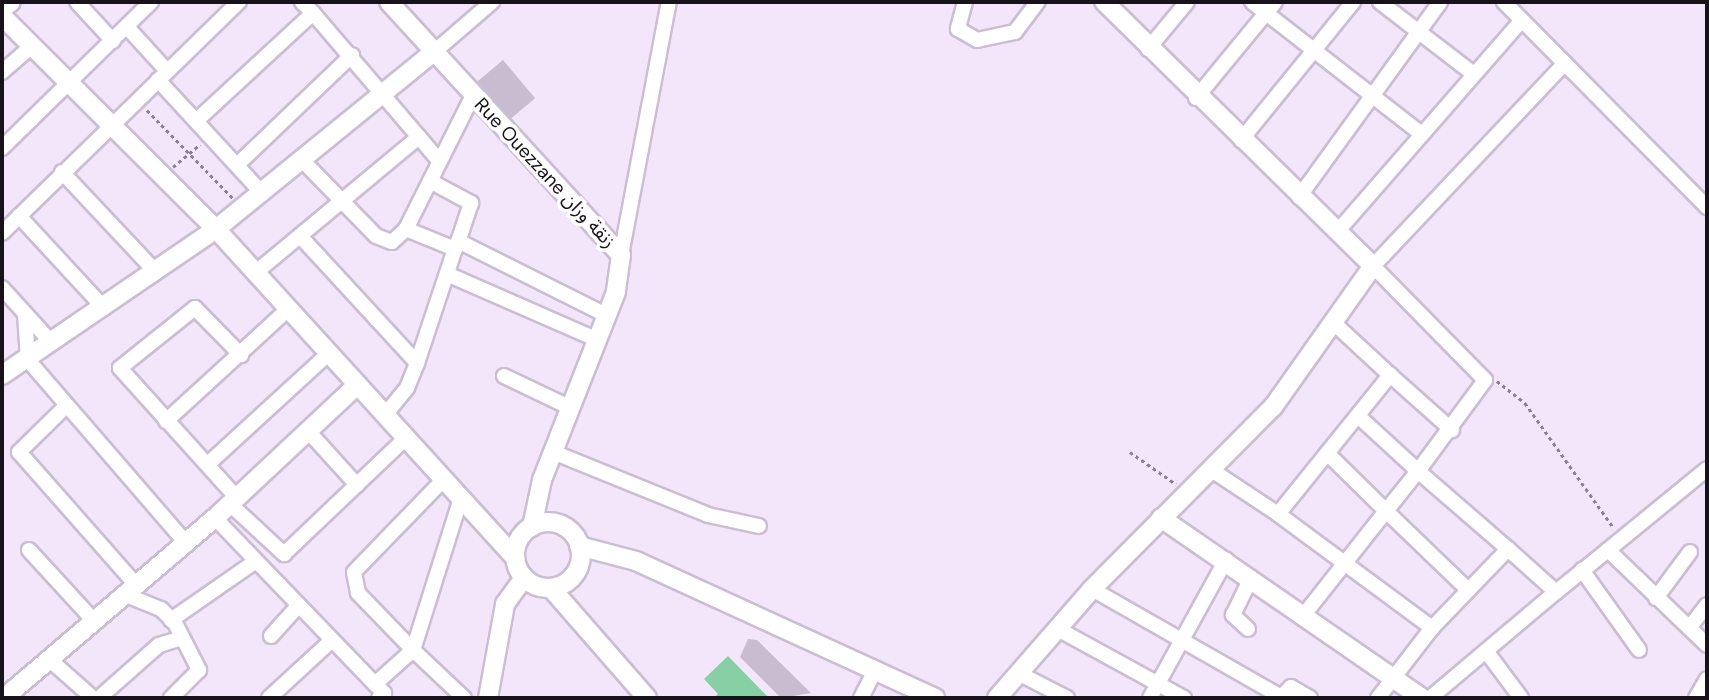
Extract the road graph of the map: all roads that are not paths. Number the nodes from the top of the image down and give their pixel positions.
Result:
1 (11, 2) edge
2 (77, 2) edge
3 (151, 2) edge
4 (239, 2) edge
5 (302, 2) edge
6 (389, 2) edge
7 (492, 2) edge
8 (669, 2) edge
9 (965, 2) edge
10 (1038, 2) edge
11 (1104, 2) edge
12 (1186, 2) edge
13 (1252, 2) edge
14 (1353, 2) edge
15 (1380, 2) edge
16 (1440, 2) edge
17 (1504, 2) edge
18 (1271, 7) edge
19 (2, 9) edge
20 (313, 13) junction
21 (2, 16) edge
22 (1521, 20) junction
23 (127, 27) junction
24 (1418, 31) junction
25 (113, 41) junction
26 (31, 47) junction
27 (1148, 49) junction
28 (1314, 50) junction
29 (434, 52) junction
30 (352, 55) junction
31 (1565, 63) junction
32 (2, 72) edge
33 (1471, 72) junction
34 (162, 76) junction
35 (68, 83) junction
36 (384, 91) junction
37 (473, 95) junction
38 (1371, 95) junction
39 (1196, 98) junction
40 (196, 121) junction
41 (113, 126) junction
42 (1419, 132) junction
43 (419, 136) junction
44 (1241, 141) junction
45 (2, 148) edge
46 (302, 160) junction
47 (439, 161) junction
48 (237, 165) junction
49 (62, 172) junction
50 (430, 181) junction
51 (262, 193) junction
52 (1299, 197) junction
53 (341, 201) junction
54 (1707, 207) edge
55 (19, 216) junction
56 (216, 229) junction
57 (406, 229) junction
58 (1337, 232) junction
59 (2, 233) edge
60 (300, 236) junction
61 (456, 245) junction
62 (621, 255) junction
63 (1373, 266) junction
64 (156, 272) junction
65 (255, 273) junction
66 (447, 274) junction
67 (5, 297) edge
68 (104, 308) junction
69 (287, 310) junction
70 (24, 314) junction
71 (608, 316) junction
72 (1335, 324) junction
73 (598, 341) junction
74 (52, 344) junction
75 (328, 354) junction
76 (241, 355) junction
77 (28, 360) junction
78 (417, 363) junction
79 (2, 375) edge
80 (1390, 375) junction
81 (504, 376) dead end
82 (357, 385) junction
83 (66, 406) junction
84 (571, 408) junction
85 (385, 415) junction
86 (1359, 417) junction
87 (166, 421) junction
88 (1452, 430) junction
89 (308, 431) junction
90 (406, 438) junction
91 (553, 452) junction
92 (1328, 454) junction
93 (208, 464) junction
94 (1210, 469) junction
95 (1707, 469) edge
96 (1418, 471) junction
97 (444, 479) junction
98 (357, 485) junction
99 (461, 498) junction
100 (234, 501) junction
101 (1386, 511) junction
102 (1278, 514) junction
103 (215, 518) junction
104 (1161, 518) junction
105 (759, 526) dead end
106 (532, 527) junction
107 (186, 543) junction
108 (579, 546) junction
109 (1508, 549) junction
110 (29, 550) dead end
111 (1608, 550) junction
112 (1690, 552) dead end
113 (515, 558) junction
114 (1226, 560) junction
115 (256, 561) junction
116 (1346, 565) junction
117 (1582, 570) junction
118 (524, 578) junction
119 (1251, 579) junction
120 (551, 588) junction
121 (1091, 589) junction
122 (132, 590) junction
123 (1468, 590) junction
124 (1556, 592) junction
125 (1656, 598) junction
126 (1707, 605) edge
127 (298, 606) junction
128 (1303, 616) junction
129 (172, 620) junction
130 (95, 622) junction
131 (1056, 628) junction
132 (1433, 628) junction
133 (1689, 628) junction
134 (1248, 629) dead end
135 (271, 636) dead end
136 (179, 639) junction
137 (1182, 639) junction
138 (331, 641) junction
139 (1707, 645) edge
140 (413, 650) junction
141 (1639, 650) dead end
142 (1486, 651) junction
143 (50, 660) junction
144 (875, 670) junction
145 (1018, 673) junction
146 (1392, 677) junction
147 (1707, 679) edge
148 (1158, 683) junction
149 (382, 693) edge
150 (4, 698) edge
151 (96, 698) edge
152 (171, 698) edge
153 (269, 698) edge
154 (464, 698) edge
155 (488, 698) edge
156 (647, 698) edge
157 (860, 698) edge
158 (935, 698) edge
159 (997, 698) edge
160 (1067, 698) edge
161 (1150, 698) edge
162 (1184, 698) edge
163 (1280, 698) edge
164 (1310, 698) edge
165 (1378, 698) edge
166 (1422, 698) edge
167 (1430, 698) edge
168 (1521, 698) edge
169 (1696, 698) edge

1 - 19 street
2 - 25 street
3 - 23 street
4 - 34 street
5 - 20 street
6 - 29 street, Rue Ouezzane زنقة وزان
7 - 29 street
8 - 62 street
9 - 10 street
11 - 27 street
12 - 27 street
13 - 18 street
14 - 28 street
15 - 24 street
16 - 24 street
17 - 22 street
18 - 28 street
18 - 39 street
20 - 30 street
20 - 40 street
21 - 26 street
22 - 31 street
22 - 33 street
23 - 25 street
23 - 34 street
24 - 33 street
24 - 38 street
25 - 35 street
26 - 32 street
26 - 35 street
27 - 39 street
28 - 38 street
28 - 44 street
29 - 36 street
29 - 37 street, Rue Ouezzane زنقة وزان
30 - 36 street
30 - 48 street
31 - 54 street
31 - 63 street
33 - 42 street
34 - 40 street
34 - 41 street
35 - 41 street
35 - 45 street
36 - 43 street
36 - 46 street
37 - 47 street
37 - 62 street, Rue Ouezzane زنقة وزان
38 - 42 street
38 - 52 street
39 - 44 street
40 - 48 street
41 - 49 street
41 - 56 street
42 - 58 street
43 - 47 street
43 - 53 street
44 - 52 street
46 - 51 street
46 - 53 street
47 - 50 street
48 - 51 street
49 - 55 street
49 - 64 street
50 - 57 street
50 - 61 street
51 - 56 street
52 - 58 street
53 - 57 street
53 - 60 street
55 - 59 street
55 - 68 street
56 - 64 street
56 - 65 street
57 - 61 street
58 - 63 street
60 - 65 street
60 - 78 street
61 - 66 street
61 - 71 street
62 - 71 street, Rue Ouezzane زنقة وزان
63 - 72 street
63 - 88 street
64 - 68 street
65 - 69 street
66 - 73 street
66 - 78 street
67 - 70 street
68 - 74 street
69 - 75 street
69 - 76 street
70 - 74 street
70 - 77 street
71 - 73 street, Rue Ouezzane زنقة وزان
72 - 80 street
72 - 94 street
73 - 84 street, Rue Ouezzane زنقة وزان
74 - 77 street
75 - 82 street
75 - 93 street
76 - 87 street
76 - 87 street
77 - 79 street
77 - 83 street
78 - 85 street
80 - 86 street
80 - 88 street
81 - 84 street
82 - 85 street
82 - 89 street
83 - 107 street
83 - 122 street
84 - 91 street, Rue Ouezzane زنقة وزان
85 - 90 street
86 - 92 street
86 - 96 street
87 - 93 street
88 - 96 street
89 - 98 street
89 - 100 street
90 - 97 street
90 - 98 street
91 - 105 street
91 - 106 street, Rue Ouezzane زنقة وزان
92 - 101 street
92 - 102 street
93 - 100 street
94 - 102 street
94 - 104 street
95 - 111 street
96 - 101 street
96 - 109 street
97 - 99 street
97 - 140 street
98 - 100 street
99 - 113 street
99 - 140 street
100 - 103 street
101 - 116 street
101 - 123 street
102 - 116 street
103 - 107 street
103 - 115 street
104 - 114 street
104 - 121 street
106 - 108 street
106 - 113 street
107 - 122 street
108 - 120 street
108 - 144 street
109 - 123 street
109 - 124 street
110 - 130 street
111 - 117 street
111 - 125 street
112 - 125 street
113 - 118 street
114 - 119 street
114 - 137 street
115 - 127 street
115 - 129 street
116 - 128 street
116 - 132 street
117 - 124 street
117 - 141 street
118 - 120 street
118 - 155 street
119 - 128 street
119 - 134 street
120 - 156 street
121 - 131 street
121 - 137 street
122 - 129 street
122 - 130 street
123 - 132 street
124 - 142 street
125 - 133 street
126 - 133 street
127 - 135 street
127 - 138 street
128 - 146 street
129 - 136 street
130 - 143 street
131 - 145 street
131 - 148 street
132 - 146 street
133 - 139 street
136 - 151 street
136 - 152 street
137 - 148 street
137 - 163 street
138 - 149 street
138 - 153 street
140 - 149 street
140 - 154 street
142 - 167 street
142 - 168 street
143 - 150 street
143 - 151 street
144 - 157 street
144 - 158 street
145 - 159 street
145 - 160 street
146 - 165 street
146 - 166 street
147 - 169 street
148 - 161 street
148 - 162 street
163 - 164 street

